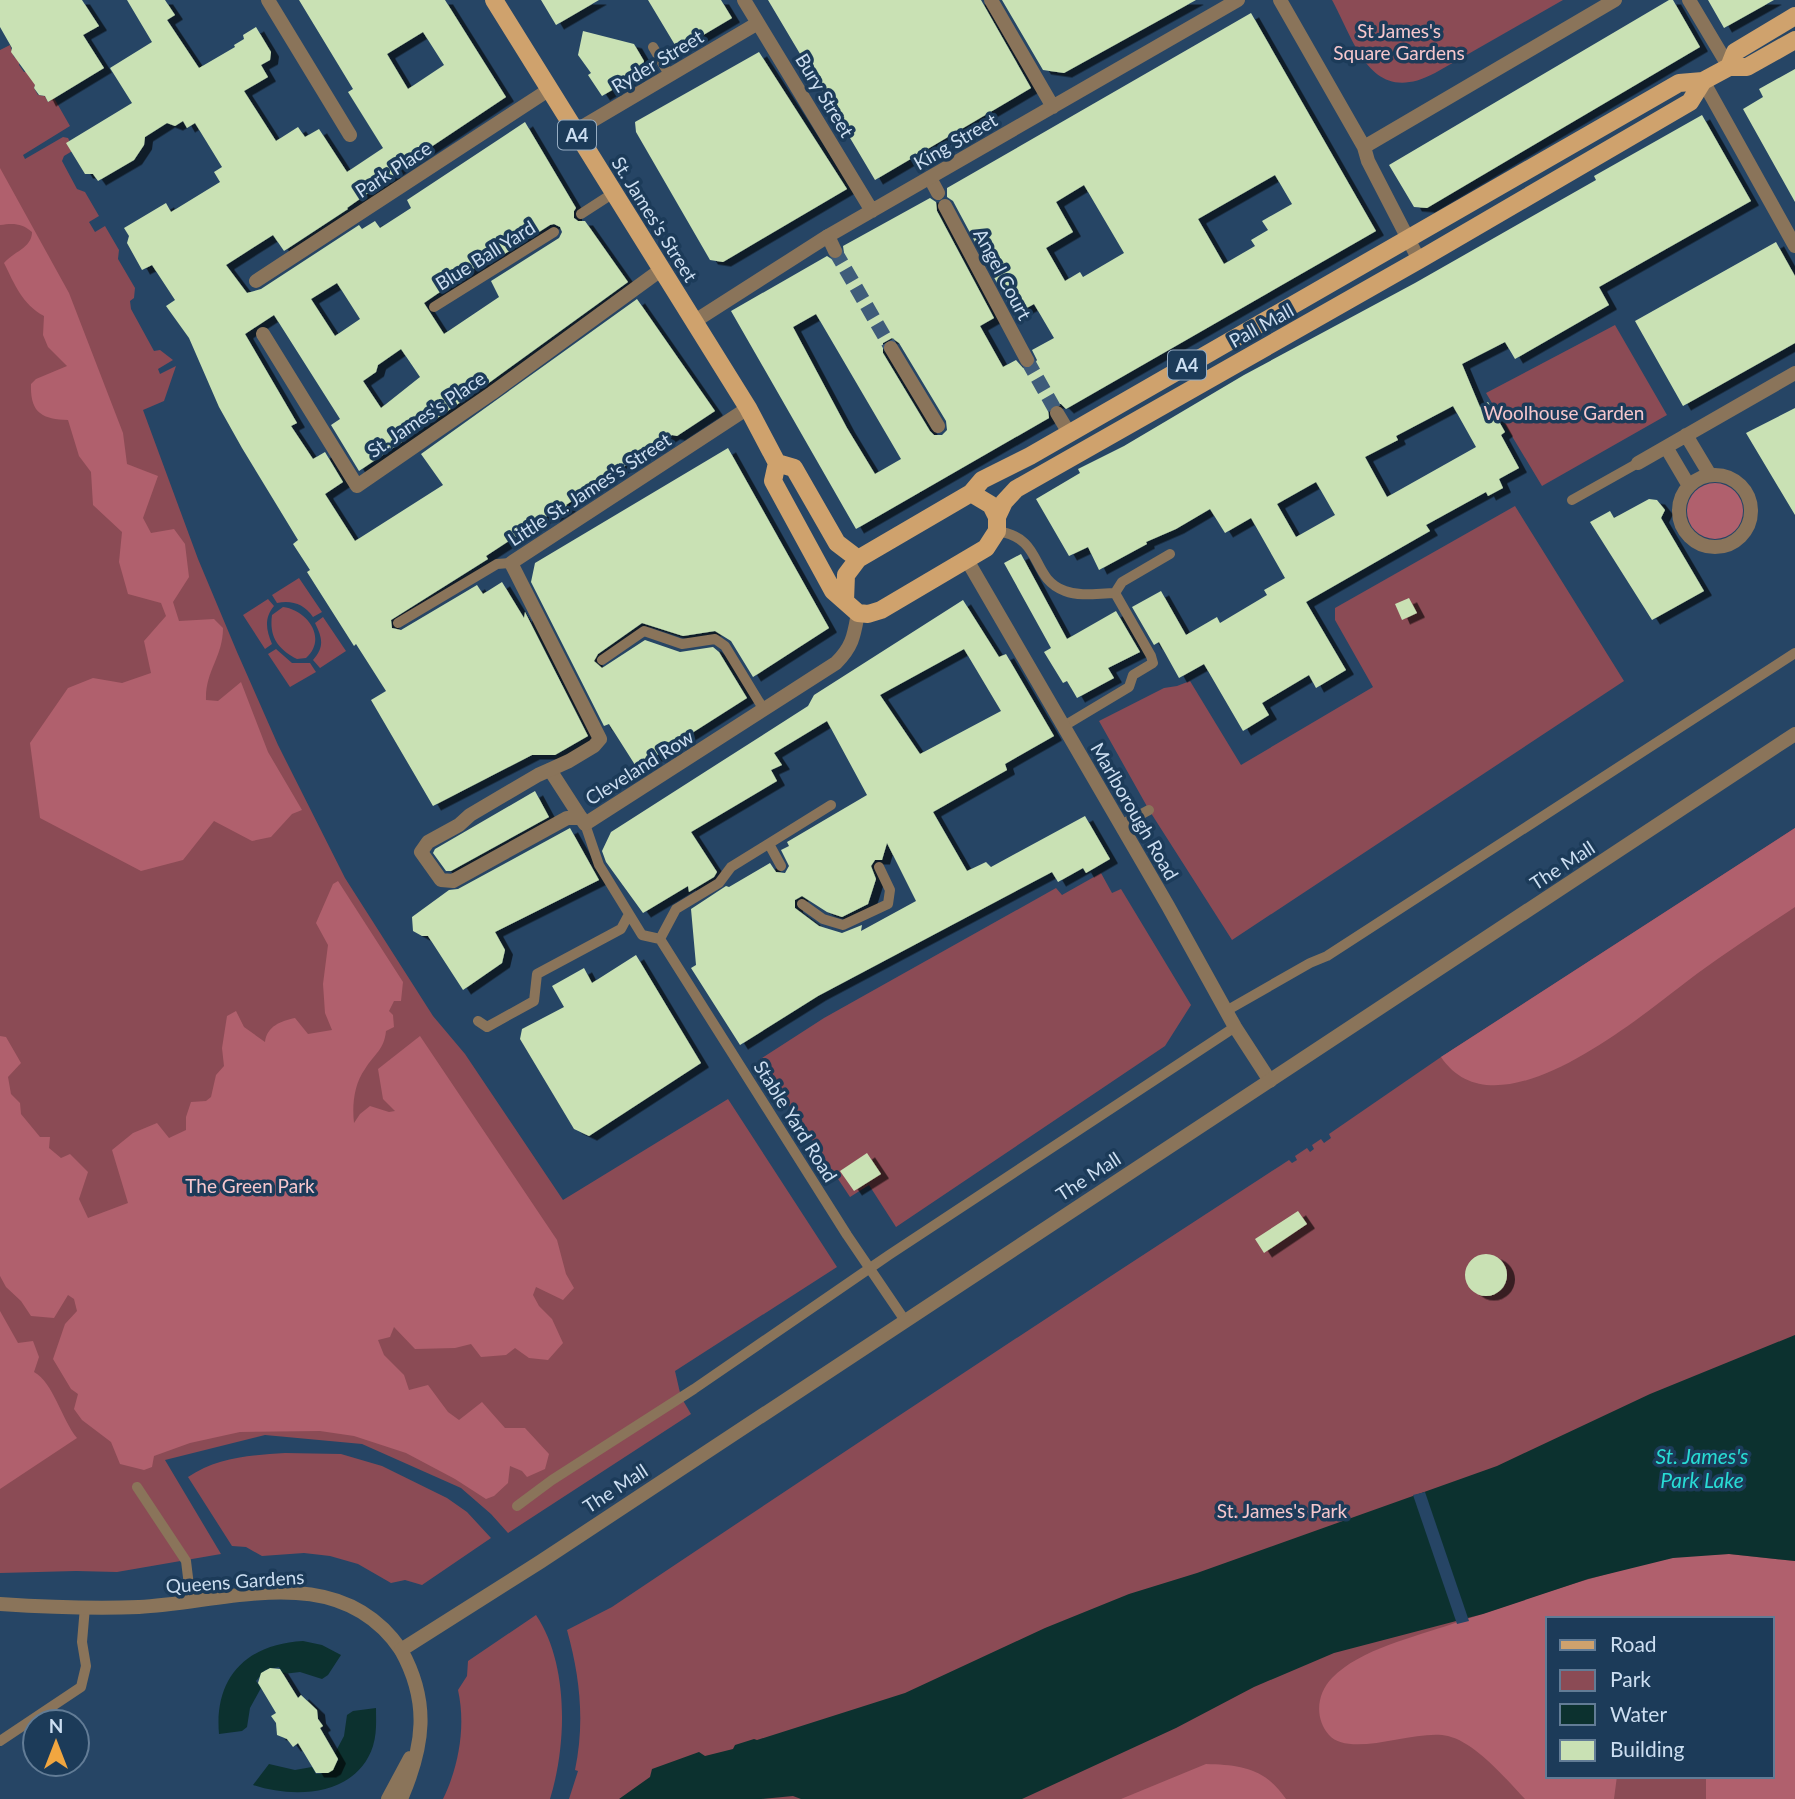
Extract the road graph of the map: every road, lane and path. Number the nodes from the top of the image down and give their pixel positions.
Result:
1 (268, 0) edge
2 (494, 0) edge
3 (991, 0) edge
4 (1238, 0) edge
5 (1280, 0) edge
6 (1615, 0) edge
7 (1689, 0) edge
8 (747, 1) edge
9 (1795, 16) edge
10 (758, 23) junction
11 (1795, 40) edge
12 (653, 47) dead end
13 (1729, 67) junction
14 (670, 76) junction
15 (1703, 82) junction
16 (550, 89) junction
17 (1053, 107) junction
18 (575, 131) junction
19 (350, 135) dead end
20 (1364, 147) junction
21 (930, 178) junction
22 (615, 192) junction
23 (872, 211) junction
24 (581, 214) dead end
25 (554, 232) dead end
26 (828, 236) junction
27 (1406, 239) junction
28 (1795, 246) edge
29 (835, 251) tunnel mouth
30 (1419, 260) junction
31 (662, 269) junction
32 (256, 281) dead end
33 (434, 307) dead end
34 (695, 321) junction
35 (263, 334) dead end
36 (891, 348) tunnel mouth
37 (1027, 360) tunnel mouth
38 (1795, 373) edge
39 (748, 408) junction
40 (1057, 414) tunnel mouth
41 (938, 426) dead end
42 (1069, 433) junction
43 (1686, 435) junction
44 (1666, 447) junction
45 (777, 463) junction
46 (1638, 463) joint
47 (1710, 475) junction
48 (1689, 486) junction
49 (971, 493) junction
50 (1572, 500) dead end
51 (998, 524) junction
52 (1170, 554) dead end
53 (858, 559) junction
54 (967, 560) junction
55 (511, 564) junction
56 (1115, 593) junction
57 (852, 607) junction
58 (398, 623) dead end
59 (1795, 653) edge
60 (602, 660) dead end
61 (764, 710) junction
62 (1064, 726) junction
63 (1795, 733) edge
64 (600, 739) joint
65 (550, 770) junction
66 (831, 805) dead end
67 (1149, 810) dead end
68 (583, 821) junction
69 (1121, 825) junction
70 (769, 844) junction
71 (781, 866) dead end
72 (879, 867) dead end
73 (802, 904) dead end
74 (629, 914) junction
75 (660, 939) junction
76 (1226, 1011) junction
77 (478, 1021) dead end
78 (1235, 1027) junction
79 (1270, 1081) junction
80 (870, 1269) junction
81 (904, 1320) junction
82 (137, 1487) dead end
83 (517, 1506) dead end
84 (191, 1602) junction
85 (0, 1604) edge
86 (85, 1607) junction
87 (401, 1650) junction
88 (421, 1738) junction
89 (0, 1741) edge
90 (388, 1799) edge
91 (401, 1799) edge

1 - 19 street
2 - 16 main road, St. James's Street / A4
3 - 17 street
4 - 17 street, King Street
5 - 20 street
6 - 20 street
7 - 13 street
8 - 10 street, Bury Street
9 - 13 main road, Pall Mall / A4
10 - 14 street, Ryder Street
10 - 23 street, Bury Street
11 - 13 main road, Pall Mall / A4
12 - 14 lane
13 - 15 main road, Pall Mall / A4
14 - 18 street, Ryder Street
15 - 27 main road, Pall Mall / A4
15 - 28 street
15 - 30 main road, Pall Mall / A4
16 - 18 main road, St. James's Street / A4
16 - 32 street, Park Place
17 - 21 street, King Street
18 - 22 main road, St. James's Street / A4
20 - 27 street
21 - 23 street, King Street
21 - 37 street, Angel Court
22 - 24 lane
22 - 31 main road, St. James's Street / A4
23 - 26 street, King Street
25 - 33 lane, Blue Ball Yard
26 - 29 street
26 - 34 street, King Street
27 - 30 street
27 - 42 main road, Pall Mall / A4
30 - 51 main road, Pall Mall / A4
31 - 34 main road, St. James's Street / A4
31 - 35 street, St. James's Place
34 - 39 main road, St. James's Street / A4
36 - 41 street
38 - 43 street
39 - 45 main road, St. James's Street / A4
39 - 55 street, Little St. James's Street
40 - 42 street
42 - 49 main road, Pall Mall / A4
43 - 44 street
43 - 47 street
44 - 46 street
44 - 48 street
45 - 53 main road, St. James's Street / A4
45 - 57 main road, St. James's Street / A4
46 - 50 lane
47 - 48 street
47 - 48 street
49 - 51 main road
49 - 53 main road, Pall Mall / A4
51 - 54 main road, Pall Mall / A4
51 - 56 lane
52 - 56 lane
53 - 57 main road
54 - 57 main road, Pall Mall / A4
54 - 62 street, Marlborough Road
55 - 58 lane
55 - 64 street, Little St. James's Street
56 - 62 lane
57 - 61 street, Cleveland Row
59 - 76 lane
60 - 61 lane
61 - 68 street, Cleveland Row
62 - 69 street, Marlborough Road
63 - 79 street, The Mall
64 - 65 street, Cleveland Row
65 - 68 street
65 - 68 street, Cleveland Row
66 - 70 lane
67 - 69 lane
68 - 74 lane, Stable Yard Road
69 - 76 street, Marlborough Road
70 - 71 lane
70 - 75 lane
72 - 73 lane
74 - 75 lane, Stable Yard Road
74 - 77 lane
75 - 80 lane, Stable Yard Road
76 - 78 street, Marlborough Road
78 - 79 street, Marlborough Road
78 - 80 lane
79 - 81 street, The Mall
80 - 81 lane, Stable Yard Road
80 - 83 lane
81 - 87 street, The Mall
82 - 84 lane
84 - 86 street, Queens Gardens
84 - 87 street, Queens Gardens
85 - 86 street, Queens Gardens
86 - 89 lane
87 - 88 street, Queens Gardens
88 - 90 street
88 - 91 street, Queens Gardens

